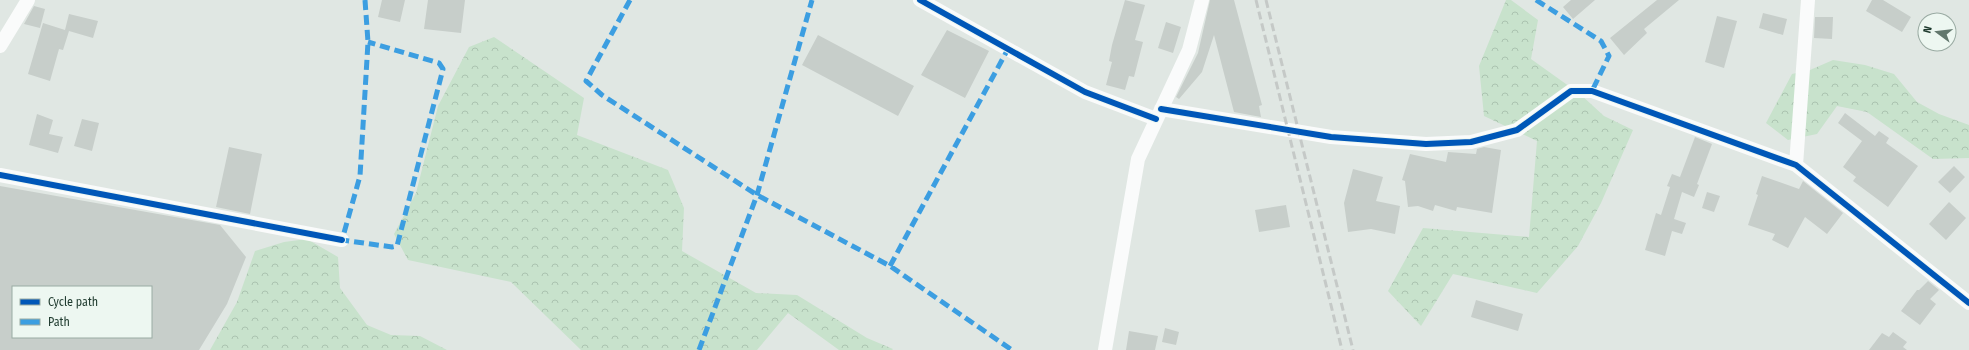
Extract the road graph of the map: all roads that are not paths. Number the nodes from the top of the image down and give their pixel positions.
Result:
1 (28, 0) edge
2 (920, 0) edge
3 (1202, 0) edge
4 (1808, 0) edge
5 (0, 46) edge
6 (1159, 114) junction
7 (1796, 165) junction
8 (0, 175) edge
9 (342, 240) dead end
10 (1969, 303) edge
11 (1105, 350) edge

1 - 5 street
2 - 6 street
3 - 6 street
4 - 7 street
6 - 7 street
6 - 11 street
7 - 10 street
8 - 9 street

